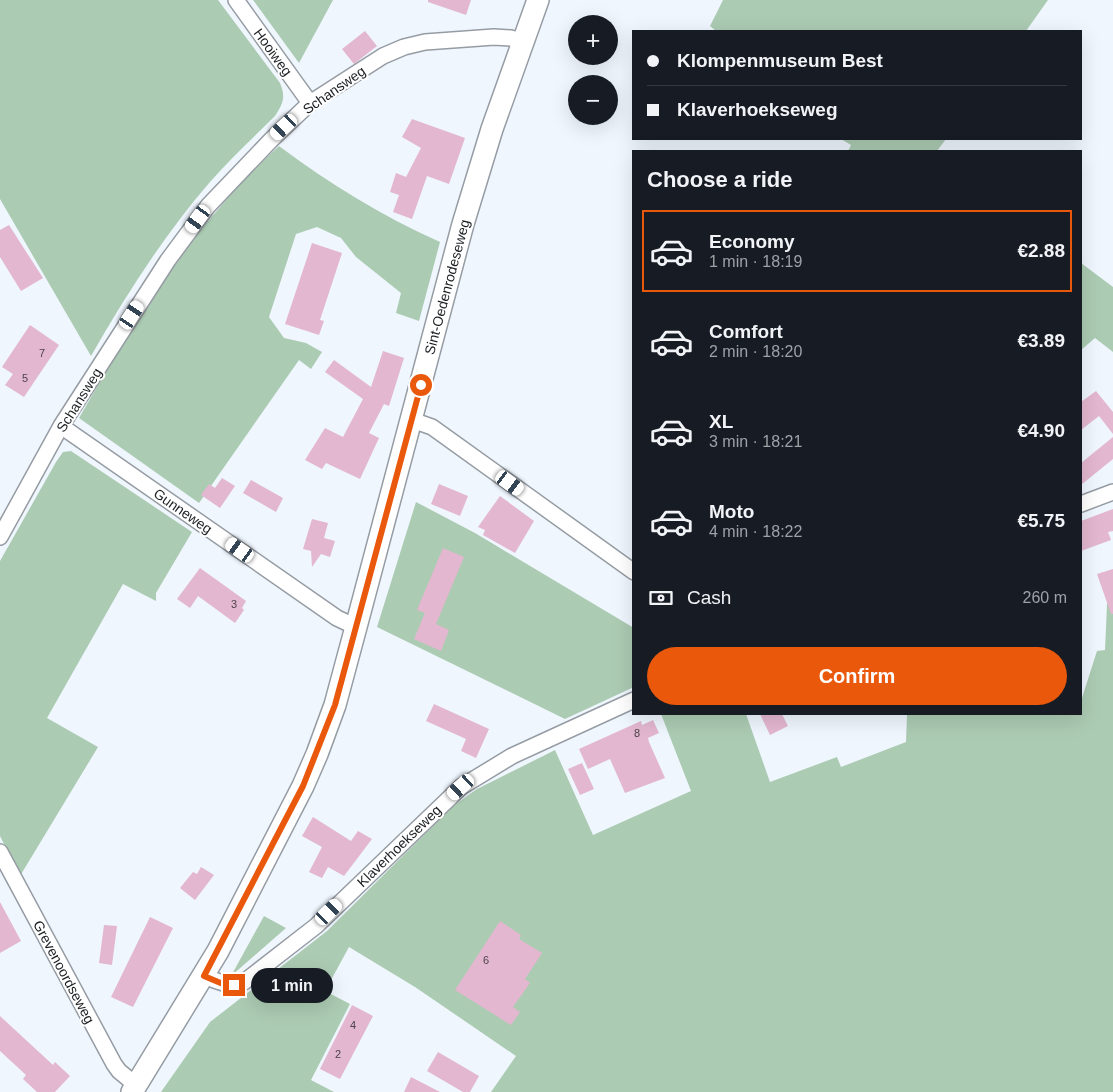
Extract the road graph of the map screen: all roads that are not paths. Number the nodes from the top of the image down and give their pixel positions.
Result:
1 (236, 0) edge
2 (538, 0) edge
3 (523, 43) junction
4 (310, 103) junction
5 (412, 420) junction
6 (61, 426) junction
7 (1113, 492) edge
8 (1082, 504) edge
9 (0, 537) edge
10 (632, 571) edge
11 (356, 627) junction
12 (632, 701) edge
13 (0, 852) edge
14 (204, 976) junction
15 (134, 1089) edge

1 - 4 street, Hooiweg
2 - 3 street, Sint-Oedenrodeseweg
3 - 4 street, Schansweg
3 - 5 street, Sint-Oedenrodeseweg
4 - 6 street, Schansweg
5 - 10 street
5 - 11 street, Sint-Oedenrodeseweg
6 - 9 street, Schansweg
6 - 11 street, Gunneweg
7 - 8 street
11 - 14 street, Sint-Oedenrodeseweg
12 - 14 street, Klaverhoekseweg
13 - 15 street, Grevenoordseweg
14 - 15 street, Sint-Oedenrodeseweg

